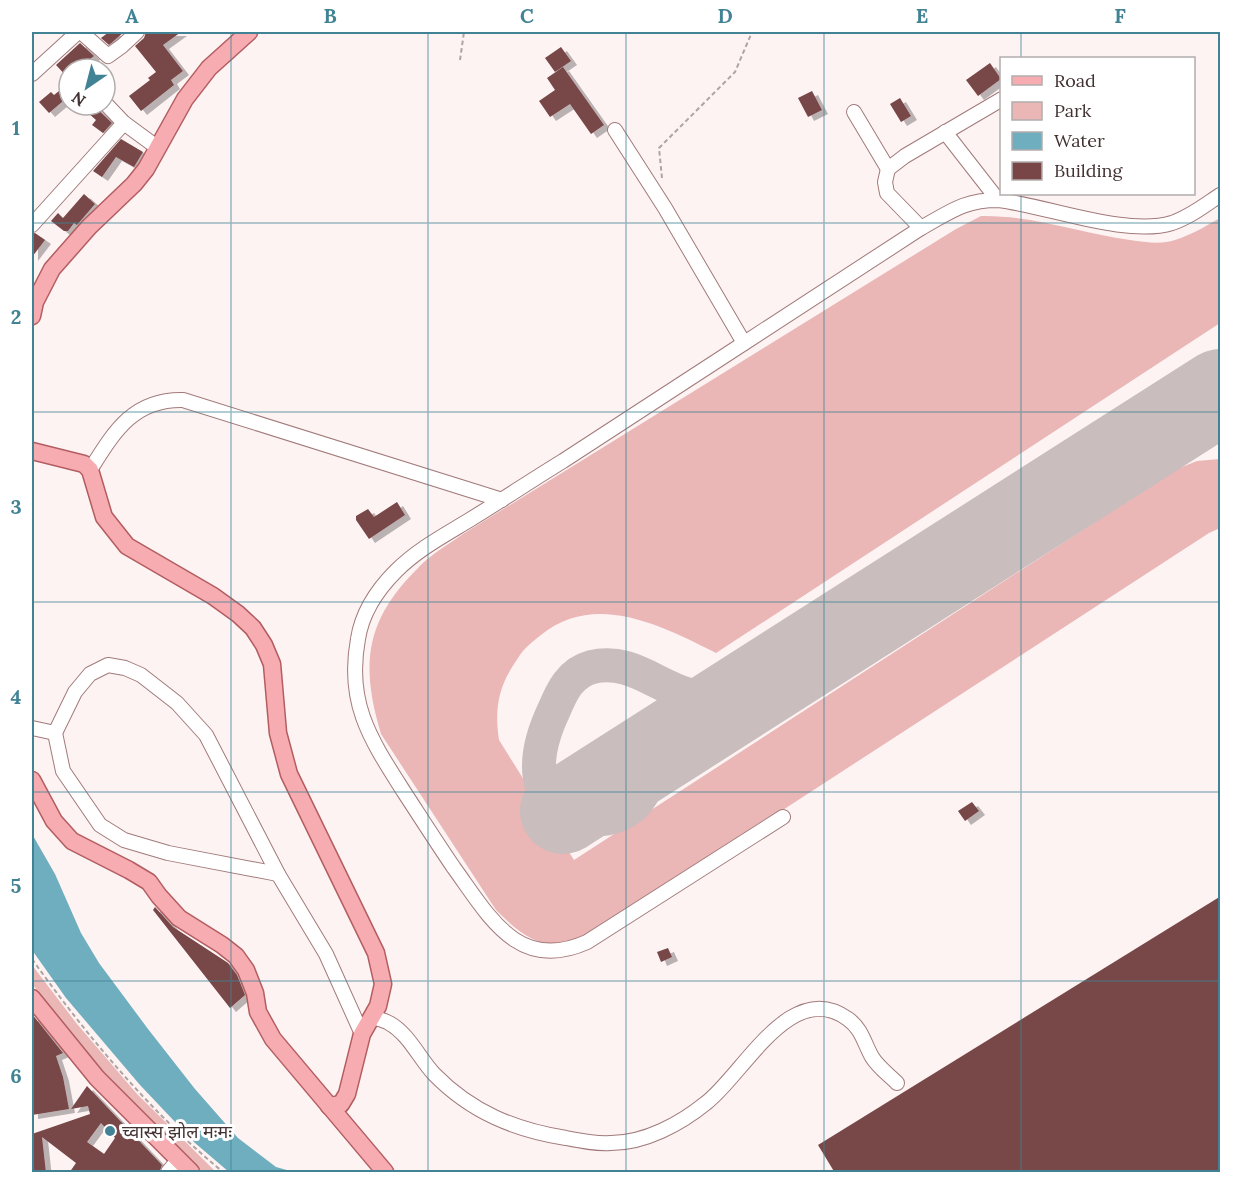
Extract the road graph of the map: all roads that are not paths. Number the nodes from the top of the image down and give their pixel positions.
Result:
1 (79, 32) edge
2 (137, 32) edge
3 (249, 32) edge
4 (32, 74) edge
5 (1000, 100) edge
6 (854, 112) dead end
7 (117, 116) edge
8 (123, 123) junction
9 (615, 130) dead end
10 (945, 132) junction
11 (158, 148) junction
12 (888, 169) junction
13 (1221, 195) edge
14 (998, 200) junction
15 (32, 225) edge
16 (921, 228) junction
17 (33, 304) edge
18 (744, 343) junction
19 (32, 451) edge
20 (90, 470) junction
21 (502, 500) junction
22 (32, 728) edge
23 (55, 733) junction
24 (32, 780) edge
25 (783, 817) dead end
26 (278, 874) junction
27 (32, 998) edge
28 (372, 1017) junction
29 (362, 1034) junction
30 (897, 1083) dead end
31 (329, 1106) junction
32 (173, 1166) edge
33 (191, 1173) edge
34 (385, 1173) edge

1 - 2 street
1 - 4 street
3 - 11 main road
5 - 10 street
6 - 12 street
7 - 8 street
8 - 11 street
8 - 15 street
9 - 18 street
10 - 12 street
10 - 14 street
11 - 17 main road
12 - 16 street
13 - 14 street
14 - 16 street
16 - 18 street
18 - 21 street
19 - 20 main road
20 - 21 street
20 - 28 main road
21 - 25 street
22 - 23 street
23 - 26 street
23 - 26 street
24 - 31 main road
26 - 29 street
27 - 32 main road
28 - 29 main road
28 - 30 street
29 - 31 main road
31 - 34 main road
32 - 33 main road

